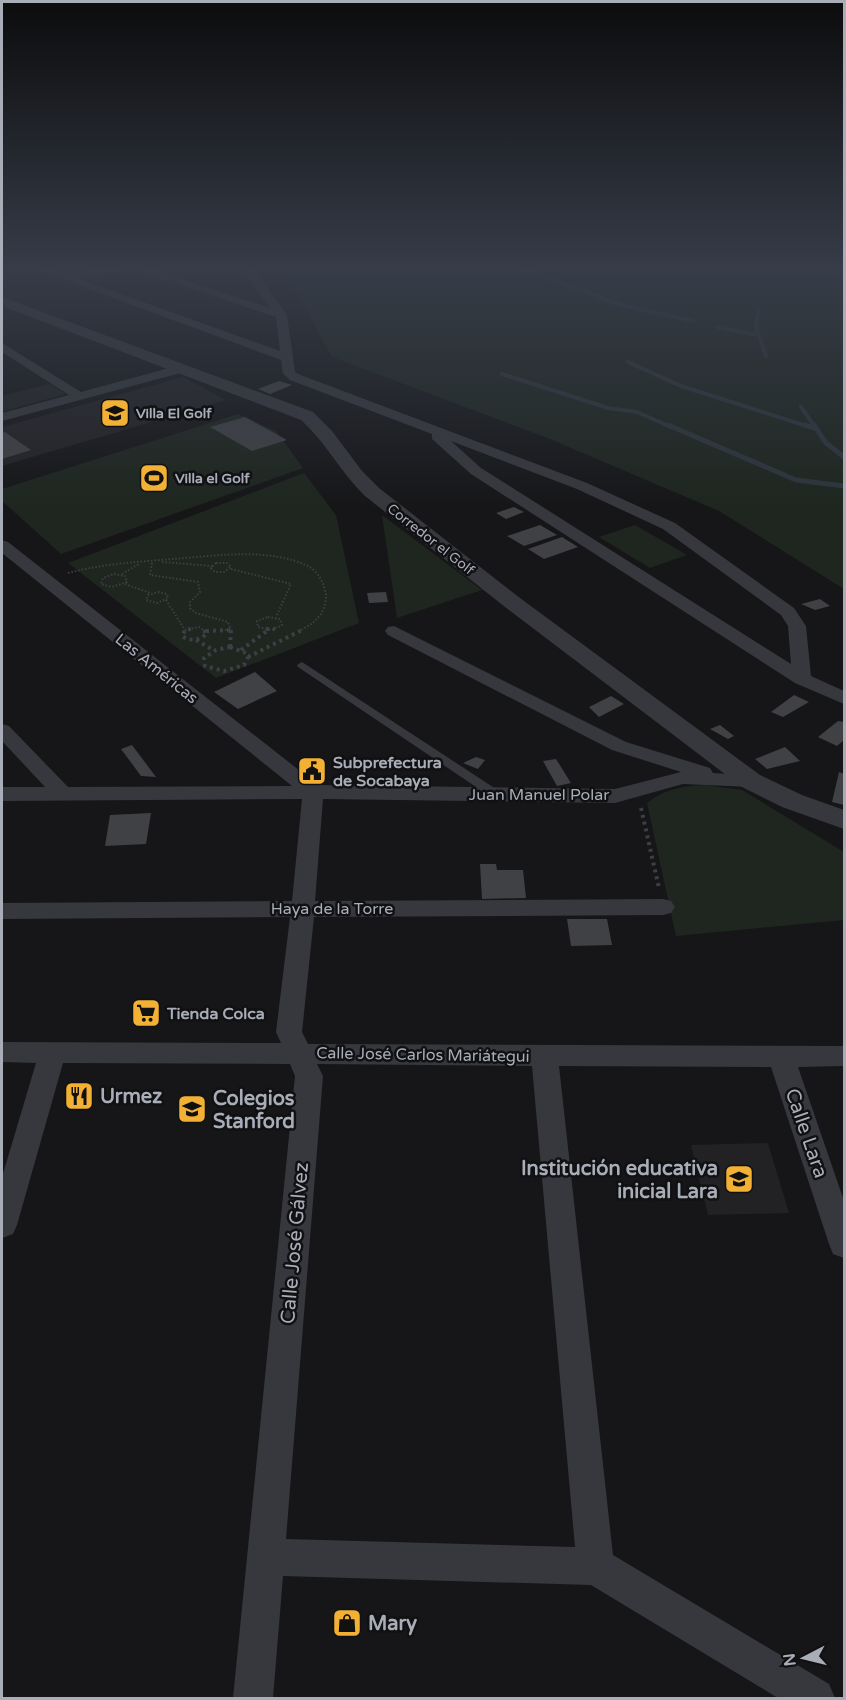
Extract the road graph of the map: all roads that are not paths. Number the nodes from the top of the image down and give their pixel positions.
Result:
1 (7, 349) edge
2 (129, 349) edge
3 (263, 349) edge
4 (286, 349) edge
5 (287, 358) junction
6 (180, 369) junction
7 (79, 396) junction
8 (2, 417) edge
9 (422, 424) junction
10 (2, 544) edge
11 (394, 631) dead end
12 (302, 665) dead end
13 (802, 679) junction
14 (844, 698) edge
15 (2, 730) edge
16 (726, 780) junction
17 (751, 781) junction
18 (313, 792) junction
19 (2, 794) edge
20 (63, 794) junction
21 (495, 794) junction
22 (844, 820) edge
23 (663, 907) road end
24 (303, 908) junction
25 (2, 911) edge
26 (2, 1052) edge
27 (53, 1052) junction
28 (298, 1053) junction
29 (545, 1056) junction
30 (844, 1056) edge
31 (781, 1058) junction
32 (2, 1225) edge
33 (844, 1244) edge
34 (267, 1557) junction
35 (595, 1566) junction
36 (253, 1698) edge
37 (815, 1698) edge

1 - 7 street
2 - 6 street, Corredor el Golf
3 - 5 street
4 - 5 street
5 - 9 street
6 - 7 street
6 - 17 street, Corredor el Golf
7 - 8 street
9 - 13 street
9 - 13 street
10 - 18 street, Las Américas
11 - 16 street
12 - 21 lane
13 - 14 street
15 - 20 street
16 - 17 street, Juan Manuel Polar
16 - 21 street, Juan Manuel Polar
17 - 22 street, Corredor el Golf
18 - 20 street, Juan Manuel Polar
18 - 21 street, Juan Manuel Polar
18 - 24 street, Calle José Gálvez
19 - 20 street, Juan Manuel Polar
23 - 24 street, Haya de la Torre
24 - 25 street, Haya de la Torre
24 - 28 street, Calle José Gálvez
26 - 27 street, Calle José Carlos Mariátegui
27 - 28 street, Calle José Carlos Mariátegui
27 - 32 street
28 - 29 street, Calle José Carlos Mariátegui
28 - 34 street, Calle José Gálvez
29 - 31 street, Calle José Carlos Mariátegui
29 - 35 street
30 - 31 street, Calle José Carlos Mariátegui
31 - 33 street, Calle Lara
34 - 35 street
34 - 36 street, Calle José Gálvez
35 - 37 street

